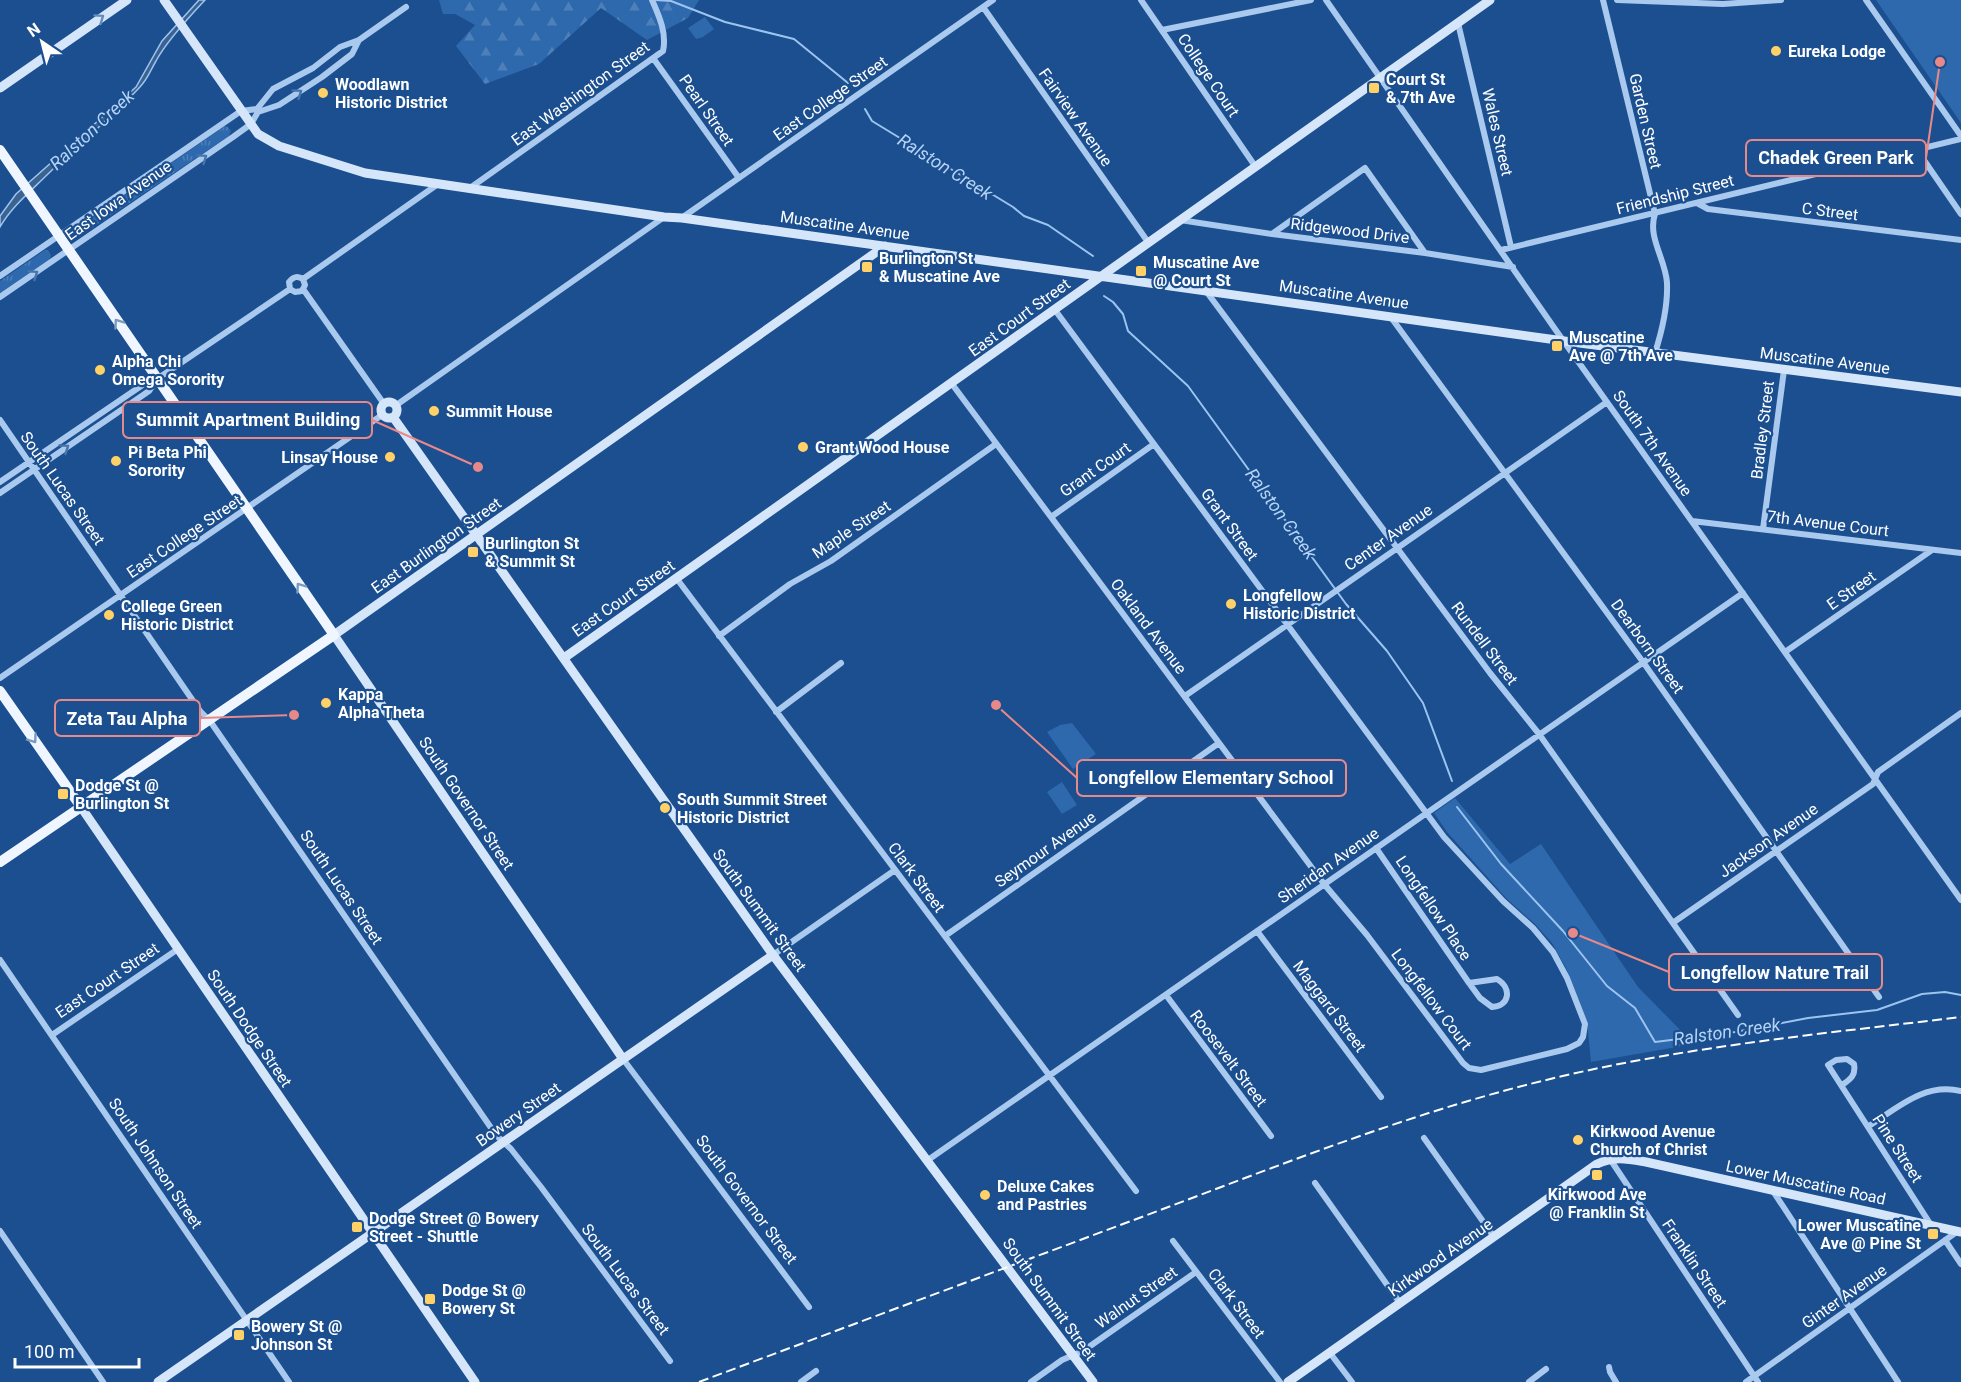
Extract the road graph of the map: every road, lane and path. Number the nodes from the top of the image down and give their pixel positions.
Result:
1 (127, 0) edge
2 (164, 0) edge
3 (993, 0) edge
4 (1141, 0) edge
5 (1311, 0) edge
6 (1326, 0) edge
7 (1490, 0) edge
8 (1603, 0) edge
9 (1617, 0) edge
10 (1781, 0) edge
11 (1866, 0) edge
12 (653, 3) edge
13 (406, 7) dead end
14 (983, 7) junction
15 (1458, 23) junction
16 (1162, 30) junction
17 (359, 40) junction
18 (653, 58) junction
19 (1380, 77) junction
20 (0, 88) edge
21 (241, 111) junction
22 (251, 124) junction
23 (1961, 138) edge
24 (0, 150) edge
25 (1917, 150) junction
26 (1255, 166) junction
27 (739, 178) junction
28 (438, 184) junction
29 (470, 188) junction
30 (1697, 203) junction
31 (1655, 214) junction
32 (1961, 214) edge
33 (664, 217) junction
34 (682, 218) junction
35 (1179, 220) junction
36 (1272, 234) junction
37 (59, 236) junction
38 (1961, 240) edge
39 (1148, 242) junction
40 (885, 246) junction
41 (1511, 247) junction
42 (69, 250) junction
43 (1501, 250) junction
44 (1425, 253) junction
45 (1513, 267) junction
46 (0, 276) edge
47 (1102, 276) junction
48 (303, 279) junction
49 (290, 289) junction
50 (303, 289) junction
51 (1206, 290) junction
52 (0, 297) edge
53 (1055, 310) junction
54 (1390, 316) junction
55 (1564, 341) junction
56 (1655, 353) junction
57 (1784, 370) junction
58 (157, 379) junction
59 (952, 384) junction
60 (1961, 392) edge
61 (1607, 402) junction
62 (384, 404) junction
63 (395, 406) junction
64 (382, 414) junction
65 (393, 417) junction
66 (0, 420) edge
67 (996, 444) junction
68 (1154, 444) junction
69 (29, 463) junction
70 (34, 470) junction
71 (1504, 473) junction
72 (0, 482) edge
73 (0, 493) edge
74 (247, 509) junction
75 (1051, 517) junction
76 (1692, 521) junction
77 (1763, 529) junction
78 (477, 534) junction
79 (1397, 547) junction
80 (1932, 550) junction
81 (1961, 553) edge
82 (676, 579) junction
83 (1743, 593) junction
84 (121, 596) junction
85 (1287, 624) junction
86 (334, 635) junction
87 (719, 636) junction
88 (1785, 652) junction
89 (564, 658) junction
90 (1643, 662) junction
91 (841, 663) dead end
92 (0, 678) edge
93 (0, 691) edge
94 (1185, 696) junction
95 (776, 711) junction
96 (1961, 713) edge
97 (210, 721) junction
98 (1539, 734) junction
99 (1219, 743) junction
100 (1875, 779) junction
101 (81, 807) junction
102 (1427, 813) junction
103 (1376, 848) junction
104 (1775, 851) junction
105 (0, 862) edge
106 (895, 870) junction
107 (1324, 884) junction
108 (1960, 898) edge
109 (1674, 922) junction
110 (1257, 931) junction
111 (945, 936) junction
112 (178, 949) junction
113 (773, 955) junction
114 (0, 960) edge
115 (1469, 983) junction
116 (1166, 995) junction
117 (1879, 997) dead end
118 (1738, 1015) dead end
119 (52, 1035) junction
120 (623, 1059) junction
121 (1049, 1076) junction
122 (1842, 1085) junction
123 (1961, 1091) edge
124 (1381, 1097) dead end
125 (1869, 1126) junction
126 (1271, 1136) dead end
127 (1424, 1138) dead end
128 (503, 1142) junction
129 (1609, 1159) junction
130 (928, 1161) junction
131 (1316, 1183) dead end
132 (1136, 1191) dead end
133 (1773, 1191) junction
134 (1931, 1225) junction
135 (0, 1231) edge
136 (1960, 1231) edge
137 (373, 1233) junction
138 (1494, 1237) junction
139 (1945, 1240) junction
140 (1173, 1241) dead end
141 (1961, 1264) edge
142 (1196, 1272) junction
143 (1400, 1303) junction
144 (809, 1307) dead end
145 (1849, 1309) junction
146 (247, 1320) junction
147 (1330, 1353) junction
148 (1073, 1355) junction
149 (670, 1361) dead end
150 (1609, 1367) dead end
151 (1546, 1370) dead end
152 (816, 1371) dead end
153 (1756, 1379) edge
154 (103, 1382) edge
155 (158, 1382) edge
156 (289, 1382) edge
157 (475, 1382) edge
158 (801, 1382) edge
159 (1031, 1382) edge
160 (1093, 1382) edge
161 (1280, 1382) edge
162 (1288, 1382) edge
163 (1352, 1382) edge
164 (1529, 1382) edge
165 (1616, 1382) edge
166 (1746, 1382) edge
167 (1898, 1382) edge

20 -> 1 street
2 - 21 street, Muscatine Avenue
3 - 14 street, East College Street
4 - 16 street, College Court
5 - 16 street
6 - 19 street, South 7th Avenue
7 - 15 street, East Court Street
8 - 31 street, Garden Street
9 - 10 street
11 - 23 street
12 - 18 street, East Washington Street
13 - 17 street
14 - 27 street, East College Street
14 - 39 street, Fairview Avenue
15 - 19 street, East Court Street
15 - 41 street, Wales Street
16 - 26 street, College Court
17 - 21 street, East Iowa Avenue
22 -> 17 street, East Iowa Avenue
18 - 27 street, Pearl Street
18 - 29 street, East Washington Street
19 - 26 street, East Court Street
19 - 43 street, South 7th Avenue
21 - 22 street, Muscatine Avenue
21 - 37 street, East Iowa Avenue
22 - 28 street, Muscatine Avenue
42 -> 22 street, East Iowa Avenue
23 - 25 street, Friendship Street
24 - 37 main road, South Governor Street
25 - 30 street, Friendship Street
25 - 32 street
26 - 35 street, East Court Street
27 - 34 street, East College Street
28 - 29 street, Muscatine Avenue
28 - 48 street
29 - 33 street, Muscatine Avenue
30 - 31 street, Friendship Street
30 - 38 street, C Street
31 - 41 street, Friendship Street
31 - 56 street, Garden Street
33 - 34 street, Muscatine Avenue
33 - 63 street
34 - 40 street, Muscatine Avenue
35 - 36 street, Ridgewood Drive
35 - 39 street, East Court Street
36 - 44 street, Ridgewood Drive
36 - 44 street, Ridgewood Drive
37 - 42 main road, South Governor Street
37 - 46 street, East Iowa Avenue
39 - 47 street, East Court Street
40 - 47 street, Muscatine Avenue
40 - 78 street, East Burlington Street
41 - 43 street, Friendship Street
52 -> 42 street, East Iowa Avenue
58 -> 42 main road, South Governor Street
43 - 45 street, South 7th Avenue
44 - 45 street, Ridgewood Drive
45 - 55 street, South 7th Avenue
47 - 51 street, Muscatine Avenue
47 - 53 street, East Court Street
48 - 49 street
48 - 50 street
49 - 50 street
49 - 58 street
50 - 62 street
51 - 54 street, Muscatine Avenue
51 - 79 street, Rundell Street
53 - 59 street, East Court Street
53 - 68 street, Grant Street
54 - 55 street, Muscatine Avenue
54 - 71 street, Dearborn Street
55 - 56 street, Muscatine Avenue
55 - 61 street, South 7th Avenue
56 - 57 street, Muscatine Avenue
57 - 60 street, Muscatine Avenue
57 - 77 street, Bradley Street
58 - 69 street
70 -> 58 street
58 - 74 main road, South Governor Street
59 - 67 street, Oakland Avenue
59 - 82 street, East Court Street
61 - 71 street, Center Avenue
61 - 76 street, South 7th Avenue
62 - 63 street
62 - 64 street
63 - 65 street
64 - 65 street
64 - 74 street, East College Street
65 - 78 street, South Summit Street
66 - 69 street, South Lucas Street
67 - 75 street, Oakland Avenue
67 - 87 street, Maple Street
68 - 75 street, Grant Court
68 - 85 street, Grant Street
69 - 70 street, South Lucas Street
69 - 72 street
70 - 73 street
70 - 84 street, South Lucas Street
71 - 79 street, Center Avenue
71 - 90 street, Dearborn Street
74 - 84 street, East College Street
86 -> 74 main road, South Governor Street
75 - 94 street, Oakland Avenue
76 - 77 street, 7th Avenue Court
76 - 83 street, South 7th Avenue
77 - 80 street, 7th Avenue Court
78 - 86 street, East Burlington Street
78 - 89 street, South Summit Street
79 - 85 street, Center Avenue
79 - 98 street, Rundell Street
80 - 81 street, 7th Avenue Court
80 - 88 street, E Street
82 - 87 street, Clark Street
82 - 89 street, East Court Street
83 - 88 street, South 7th Avenue
83 - 90 street, Sheridan Avenue
84 - 92 street, East College Street
84 - 97 street, South Lucas Street
85 - 94 street, Center Avenue
85 - 102 street, Grant Street
86 - 97 main road, East Burlington Street
86 - 120 street, South Governor Street
87 - 95 street, Clark Street
88 - 100 street, South 7th Avenue
89 - 113 street, South Summit Street
90 - 98 street, Sheridan Avenue
90 - 104 street, Dearborn Street
91 - 95 street
93 -> 101 main road, South Dodge Street
94 - 99 street, Oakland Avenue
95 - 106 street, Clark Street
96 - 100 street, Jackson Avenue
97 - 101 main road, East Burlington Street
97 - 128 street, South Lucas Street
98 - 102 street, Sheridan Avenue
98 - 109 street, Rundell Street
99 - 107 street, Oakland Avenue
99 - 111 street, Seymour Avenue
100 - 104 street, Jackson Avenue
100 - 108 street, South 7th Avenue
101 - 105 main road, East Burlington Street
101 - 112 street, South Dodge Street
102 - 103 street, Sheridan Avenue
102 - 107 street, Longfellow Court
103 - 107 street, Sheridan Avenue
103 - 115 street, Longfellow Place
104 - 109 street, Jackson Avenue
104 - 117 street, Dearborn Street
106 - 111 street, Clark Street
106 - 113 street, Bowery Street
107 - 110 street, Sheridan Avenue
109 - 118 street, Rundell Street
110 - 116 street, Sheridan Avenue
110 - 124 street, Maggard Street
111 - 121 street, Clark Street
112 - 119 street, East Court Street
112 - 137 street, South Dodge Street
113 - 120 street, Bowery Street
113 - 130 street, South Summit Street
114 - 119 street, South Johnson Street
115 - 115 street, Longfellow Place
116 - 121 street, Sheridan Avenue
116 - 126 street, Roosevelt Street
119 - 146 street, South Johnson Street
120 - 128 street, Bowery Street
120 - 144 street, South Governor Street
121 - 130 street, Sheridan Avenue
121 - 132 street, Clark Street
122 - 122 street, Pine Street
122 - 125 street, Pine Street
123 - 125 street
125 - 134 street, Pine Street
127 - 138 street
128 - 137 street, Bowery Street
128 - 149 street, South Lucas Street
129 - 133 street, Lower Muscatine Road
129 - 138 street, Kirkwood Avenue
129 - 153 street, Franklin Street
130 - 148 street, South Summit Street
131 - 143 street
133 - 134 street, Lower Muscatine Road
133 - 145 street
134 - 136 street, Lower Muscatine Road
135 - 154 street
136 - 139 street, Ginter Avenue
137 - 146 street, Bowery Street
137 - 157 street, South Dodge Street
138 - 143 street, Kirkwood Avenue
139 - 141 street
139 - 145 street, Ginter Avenue
140 - 142 street, Clark Street
142 - 148 street, Walnut Street
142 - 161 street, Clark Street
143 - 147 street, Kirkwood Avenue
145 - 153 street, Ginter Avenue
145 - 167 street
146 - 155 street, Bowery Street
146 - 156 street, South Johnson Street
147 - 162 street, Kirkwood Avenue
147 - 163 street
148 - 159 street, Walnut Street
148 - 160 street, South Summit Street
150 - 165 street
151 - 164 street
152 - 158 street
153 - 166 street, Ginter Avenue

